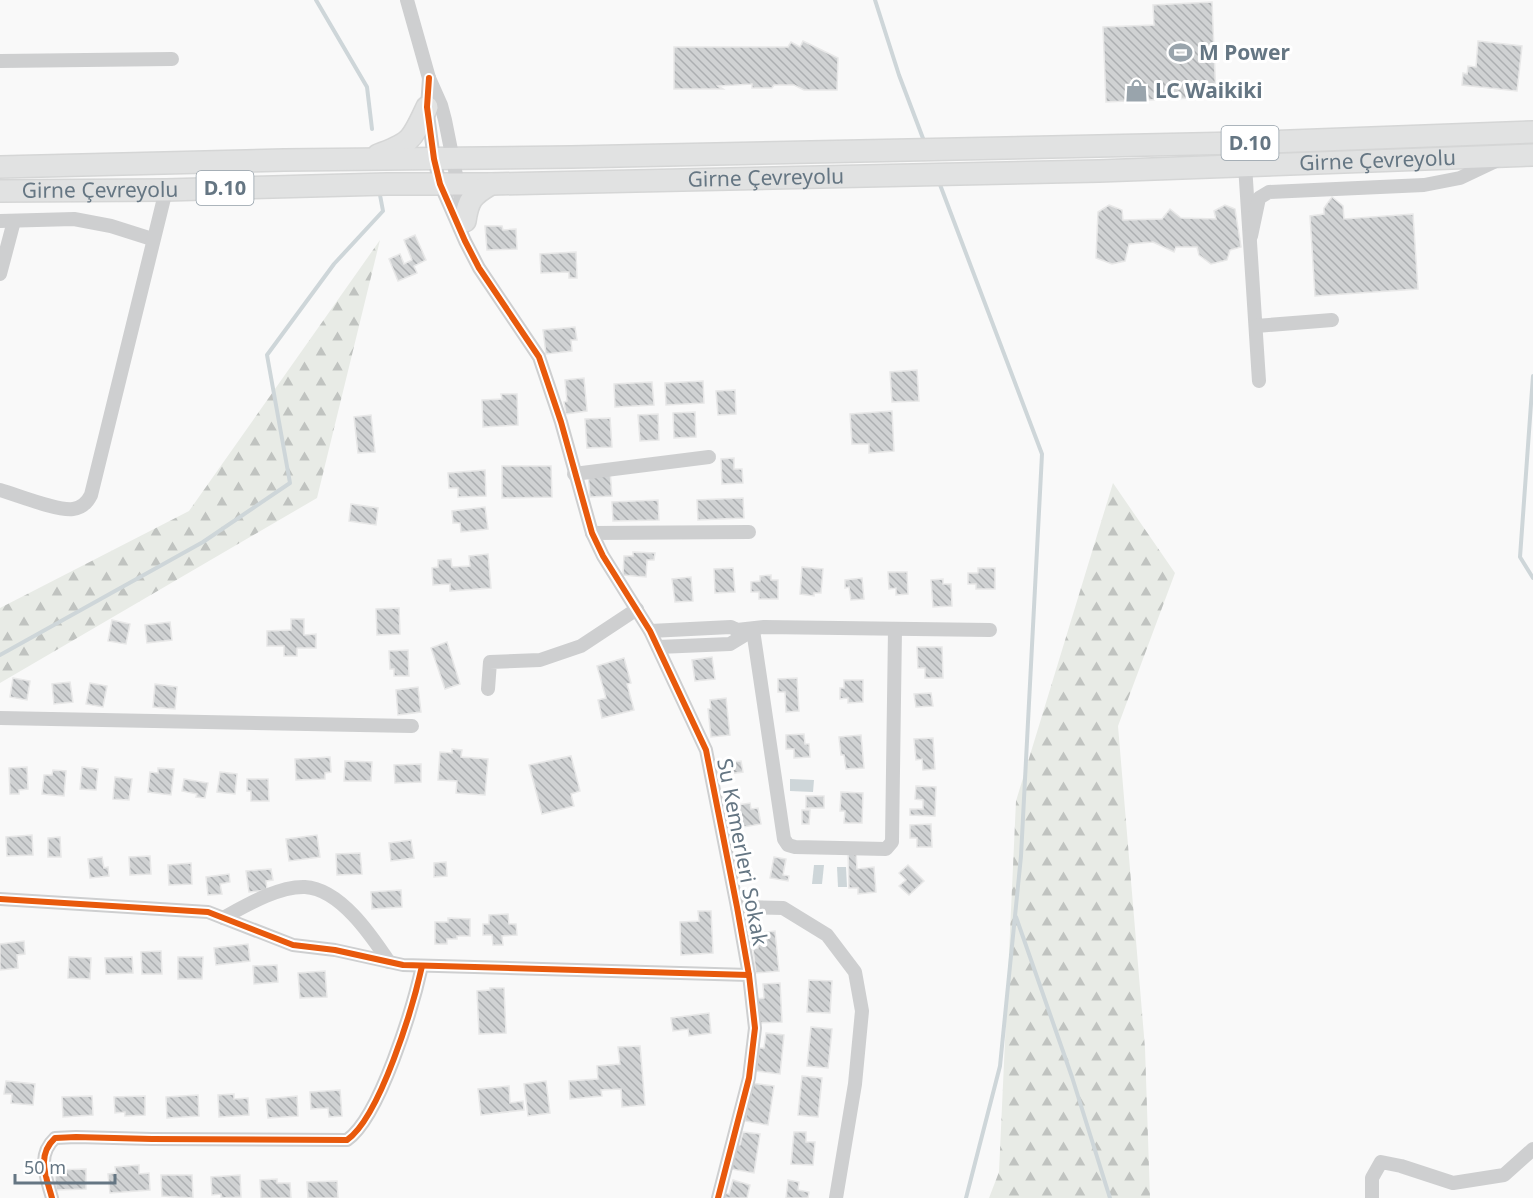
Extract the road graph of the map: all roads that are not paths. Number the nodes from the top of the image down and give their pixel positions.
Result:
1 (407, 0) edge
2 (172, 59) dead end
3 (0, 61) edge
4 (429, 78) junction
5 (428, 107) junction
6 (1533, 132) edge
7 (1531, 155) edge
8 (1506, 157) junction
9 (366, 159) junction
10 (444, 159) junction
11 (1245, 165) junction
12 (0, 167) edge
13 (449, 184) junction
14 (491, 184) junction
15 (166, 190) junction
16 (0, 191) edge
17 (7, 221) edge
18 (465, 232) junction
19 (1251, 236) junction
20 (152, 239) junction
21 (0, 274) edge
22 (1332, 320) dead end
23 (1256, 326) junction
24 (1259, 381) dead end
25 (708, 458) dead end
26 (574, 474) junction
27 (0, 490) edge
28 (749, 532) dead end
29 (592, 533) junction
30 (637, 609) junction
31 (894, 629) junction
32 (753, 630) junction
33 (990, 630) dead end
34 (650, 631) junction
35 (658, 647) junction
36 (488, 689) dead end
37 (0, 718) edge
38 (412, 726) dead end
39 (0, 898) edge
40 (737, 907) junction
41 (223, 918) junction
42 (389, 962) junction
43 (422, 966) junction
44 (749, 975) junction
45 (1533, 1149) edge
46 (52, 1198) edge
47 (718, 1198) edge
48 (836, 1198) edge
49 (1372, 1198) edge

1 - 4 street
2 - 3 street
4 - 5 street
4 - 10 street
5 - 9 highway
5 - 10 street
6 - 10 highway, Girne Çevreyolu / D.10
7 - 8 highway, Girne Çevreyolu / D.10
8 - 11 highway, Girne Çevreyolu / D.10
8 - 19 street
9 - 10 highway, Girne Çevreyolu / D.10
9 - 12 highway, Girne Çevreyolu / D.10
10 - 13 street
10 - 13 street
11 - 14 highway, Girne Çevreyolu / D.10
11 - 19 street
13 - 14 highway, Girne Çevreyolu / D.10
13 - 15 highway, Girne Çevreyolu / D.10
13 - 18 street
13 - 18 street
14 - 18 highway
15 - 16 highway, Girne Çevreyolu / D.10
15 - 20 street
17 - 20 street
17 - 21 street
18 - 26 street, Su Kemerleri Sokak
19 - 23 street
20 - 27 street
22 - 23 street
23 - 24 street
25 - 26 street
26 - 29 street, Su Kemerleri Sokak
28 - 29 street
29 - 30 street, Su Kemerleri Sokak
30 - 34 street, Su Kemerleri Sokak
30 - 36 street
31 - 32 street
31 - 32 street
31 - 33 street
32 - 34 street
32 - 35 street
34 - 35 street, Su Kemerleri Sokak
35 - 40 street, Su Kemerleri Sokak
37 - 38 street
39 - 41 street
40 - 44 street, Su Kemerleri Sokak
40 - 48 street
41 - 42 street
41 - 42 street
42 - 43 street
43 - 44 street
43 - 46 street
44 - 47 street, Su Kemerleri Sokak
45 - 49 street

